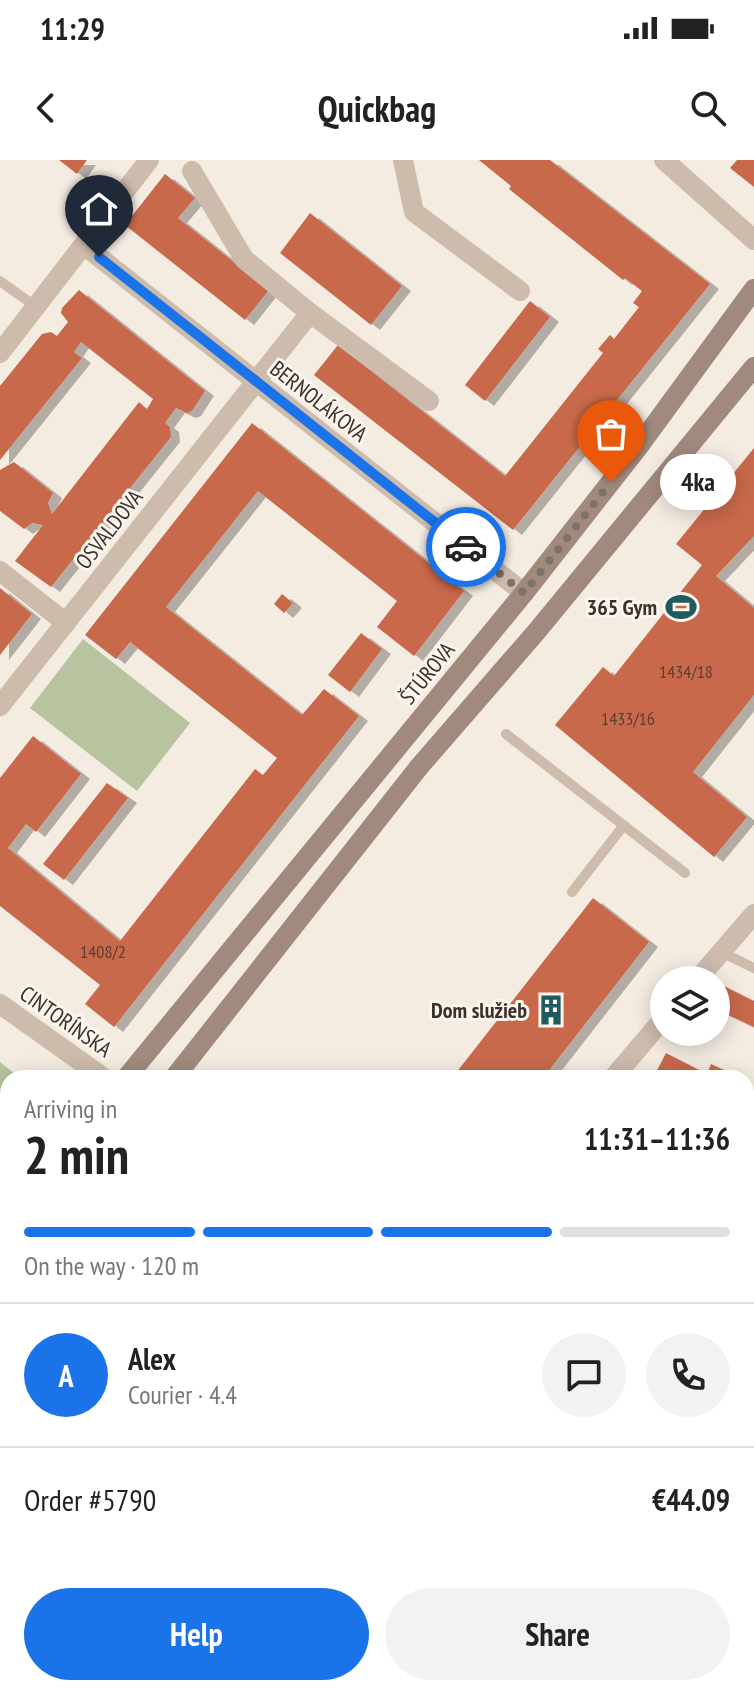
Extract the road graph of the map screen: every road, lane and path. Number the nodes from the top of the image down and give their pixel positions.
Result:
1 (149, 160) edge
2 (403, 160) edge
3 (664, 160) edge
4 (192, 171) dead end
5 (754, 240) edge
6 (85, 246) junction
7 (0, 281) edge
8 (754, 289) edge
9 (520, 291) dead end
10 (35, 306) junction
11 (310, 313) junction
12 (0, 353) edge
13 (754, 367) edge
14 (255, 382) junction
15 (429, 401) dead end
16 (0, 571) edge
17 (524, 593) junction
18 (66, 623) junction
19 (0, 706) edge
20 (506, 734) dead end
21 (624, 825) junction
22 (685, 873) dead end
23 (572, 892) dead end
24 (754, 914) edge
25 (721, 952) junction
26 (709, 966) edge
27 (754, 968) edge
28 (0, 1004) edge
29 (650, 1034) edge
30 (93, 1070) edge
31 (133, 1070) edge
32 (180, 1070) edge
33 (620, 1070) edge

1 - 6 street
2 - 9 street
3 - 5 street
4 - 11 street
6 - 10 street
6 - 14 street, BERNOLÁKOVA
7 - 10 lane
8 - 17 main road, ŠTÚROVA
10 - 12 street
11 - 14 street, OSVALDOVA
11 - 15 street
13 - 32 main road
14 - 17 street, BERNOLÁKOVA
14 - 18 street, OSVALDOVA
16 - 18 street
17 - 31 main road, ŠTÚROVA
18 - 19 street, OSVALDOVA
20 - 21 lane
21 - 22 lane
21 - 23 lane
24 - 25 street
25 - 26 street
25 - 27 lane
28 - 30 street, CINTORÍNSKA
29 - 33 street

